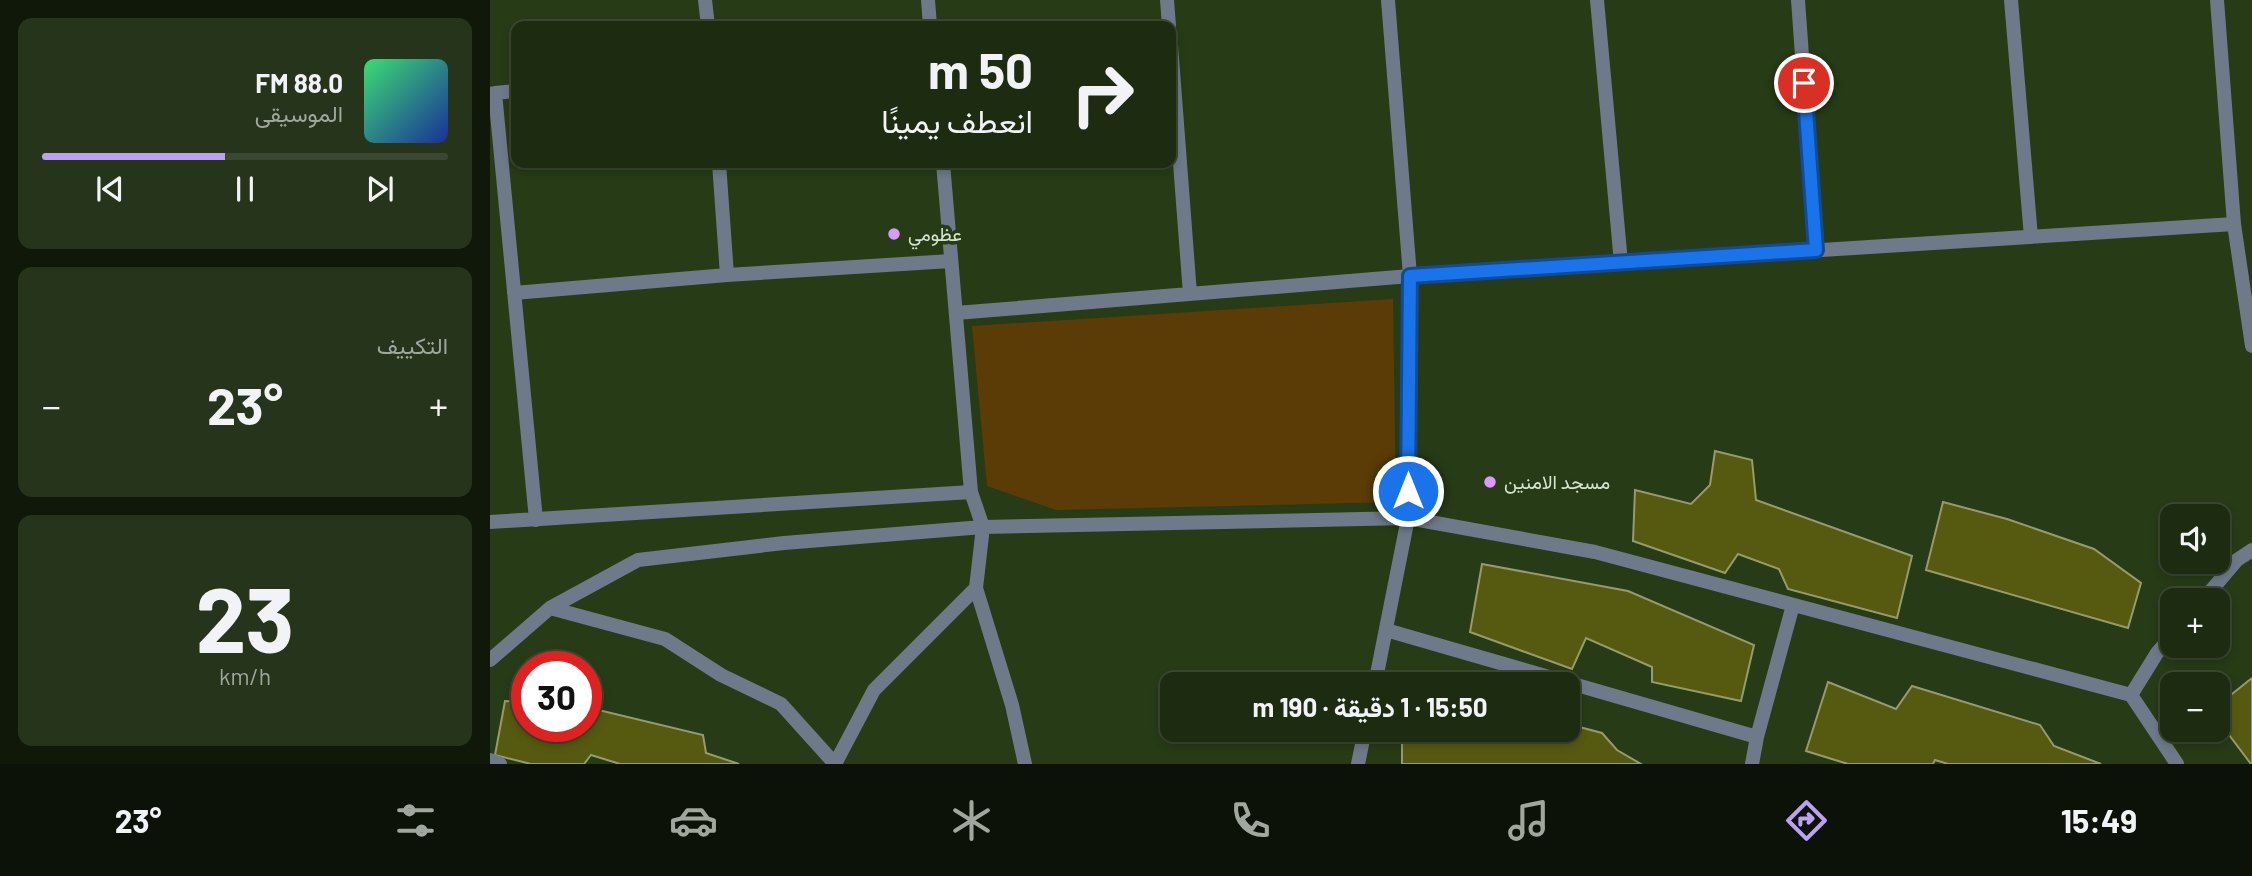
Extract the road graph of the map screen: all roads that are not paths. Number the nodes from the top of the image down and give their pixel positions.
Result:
1 (705, 0) edge
2 (928, 0) edge
3 (1167, 0) edge
4 (1388, 0) edge
5 (1597, 0) edge
6 (1798, 0) edge
7 (2011, 0) edge
8 (2217, 0) edge
9 (707, 21) edge
10 (930, 21) edge
11 (1169, 21) edge
12 (511, 92) edge
13 (492, 94) edge
14 (1176, 107) edge
15 (719, 168) edge
16 (943, 168) edge
17 (2234, 224) junction
18 (2031, 237) junction
19 (1816, 250) junction
20 (951, 261) junction
21 (1621, 263) junction
22 (727, 275) junction
23 (1410, 276) junction
24 (514, 293) junction
25 (1191, 294) junction
26 (956, 313) junction
27 (2252, 346) edge
28 (971, 492) junction
29 (1408, 518) junction
30 (536, 520) junction
31 (490, 522) edge
32 (983, 527) junction
33 (2252, 550) edge
34 (976, 588) junction
35 (2213, 588) edge
36 (1793, 605) junction
37 (550, 608) junction
38 (1386, 630) junction
39 (2160, 650) edge
40 (490, 660) edge
41 (1377, 672) edge
42 (2131, 695) junction
43 (1757, 737) junction
44 (1363, 742) edge
45 (490, 760) edge
46 (500, 764) edge
47 (835, 764) edge
48 (1025, 764) edge
49 (1358, 764) edge
50 (1752, 764) edge
51 (2177, 764) edge

1 - 9 street
2 - 10 street
3 - 11 street
4 - 23 street
5 - 21 street
6 - 19 street
7 - 18 street
8 - 17 street
12 - 13 street
13 - 24 street
14 - 25 street
15 - 22 street
16 - 20 street
17 - 18 street
17 - 27 street
18 - 19 street
19 - 21 street
20 - 22 street
20 - 26 street
21 - 23 street
22 - 24 street
23 - 25 street
23 - 29 street
24 - 30 street
25 - 26 street
26 - 28 street
28 - 30 street
28 - 32 street
29 - 32 street
29 - 36 street
29 - 38 street
30 - 31 street
32 - 34 street
32 - 37 street
33 - 35 street
34 - 47 street
34 - 48 street
36 - 42 street
36 - 43 street
37 - 40 street
37 - 47 street
38 - 41 street
38 - 43 street
39 - 42 street
42 - 51 street
43 - 50 street
44 - 49 street
45 - 46 street

